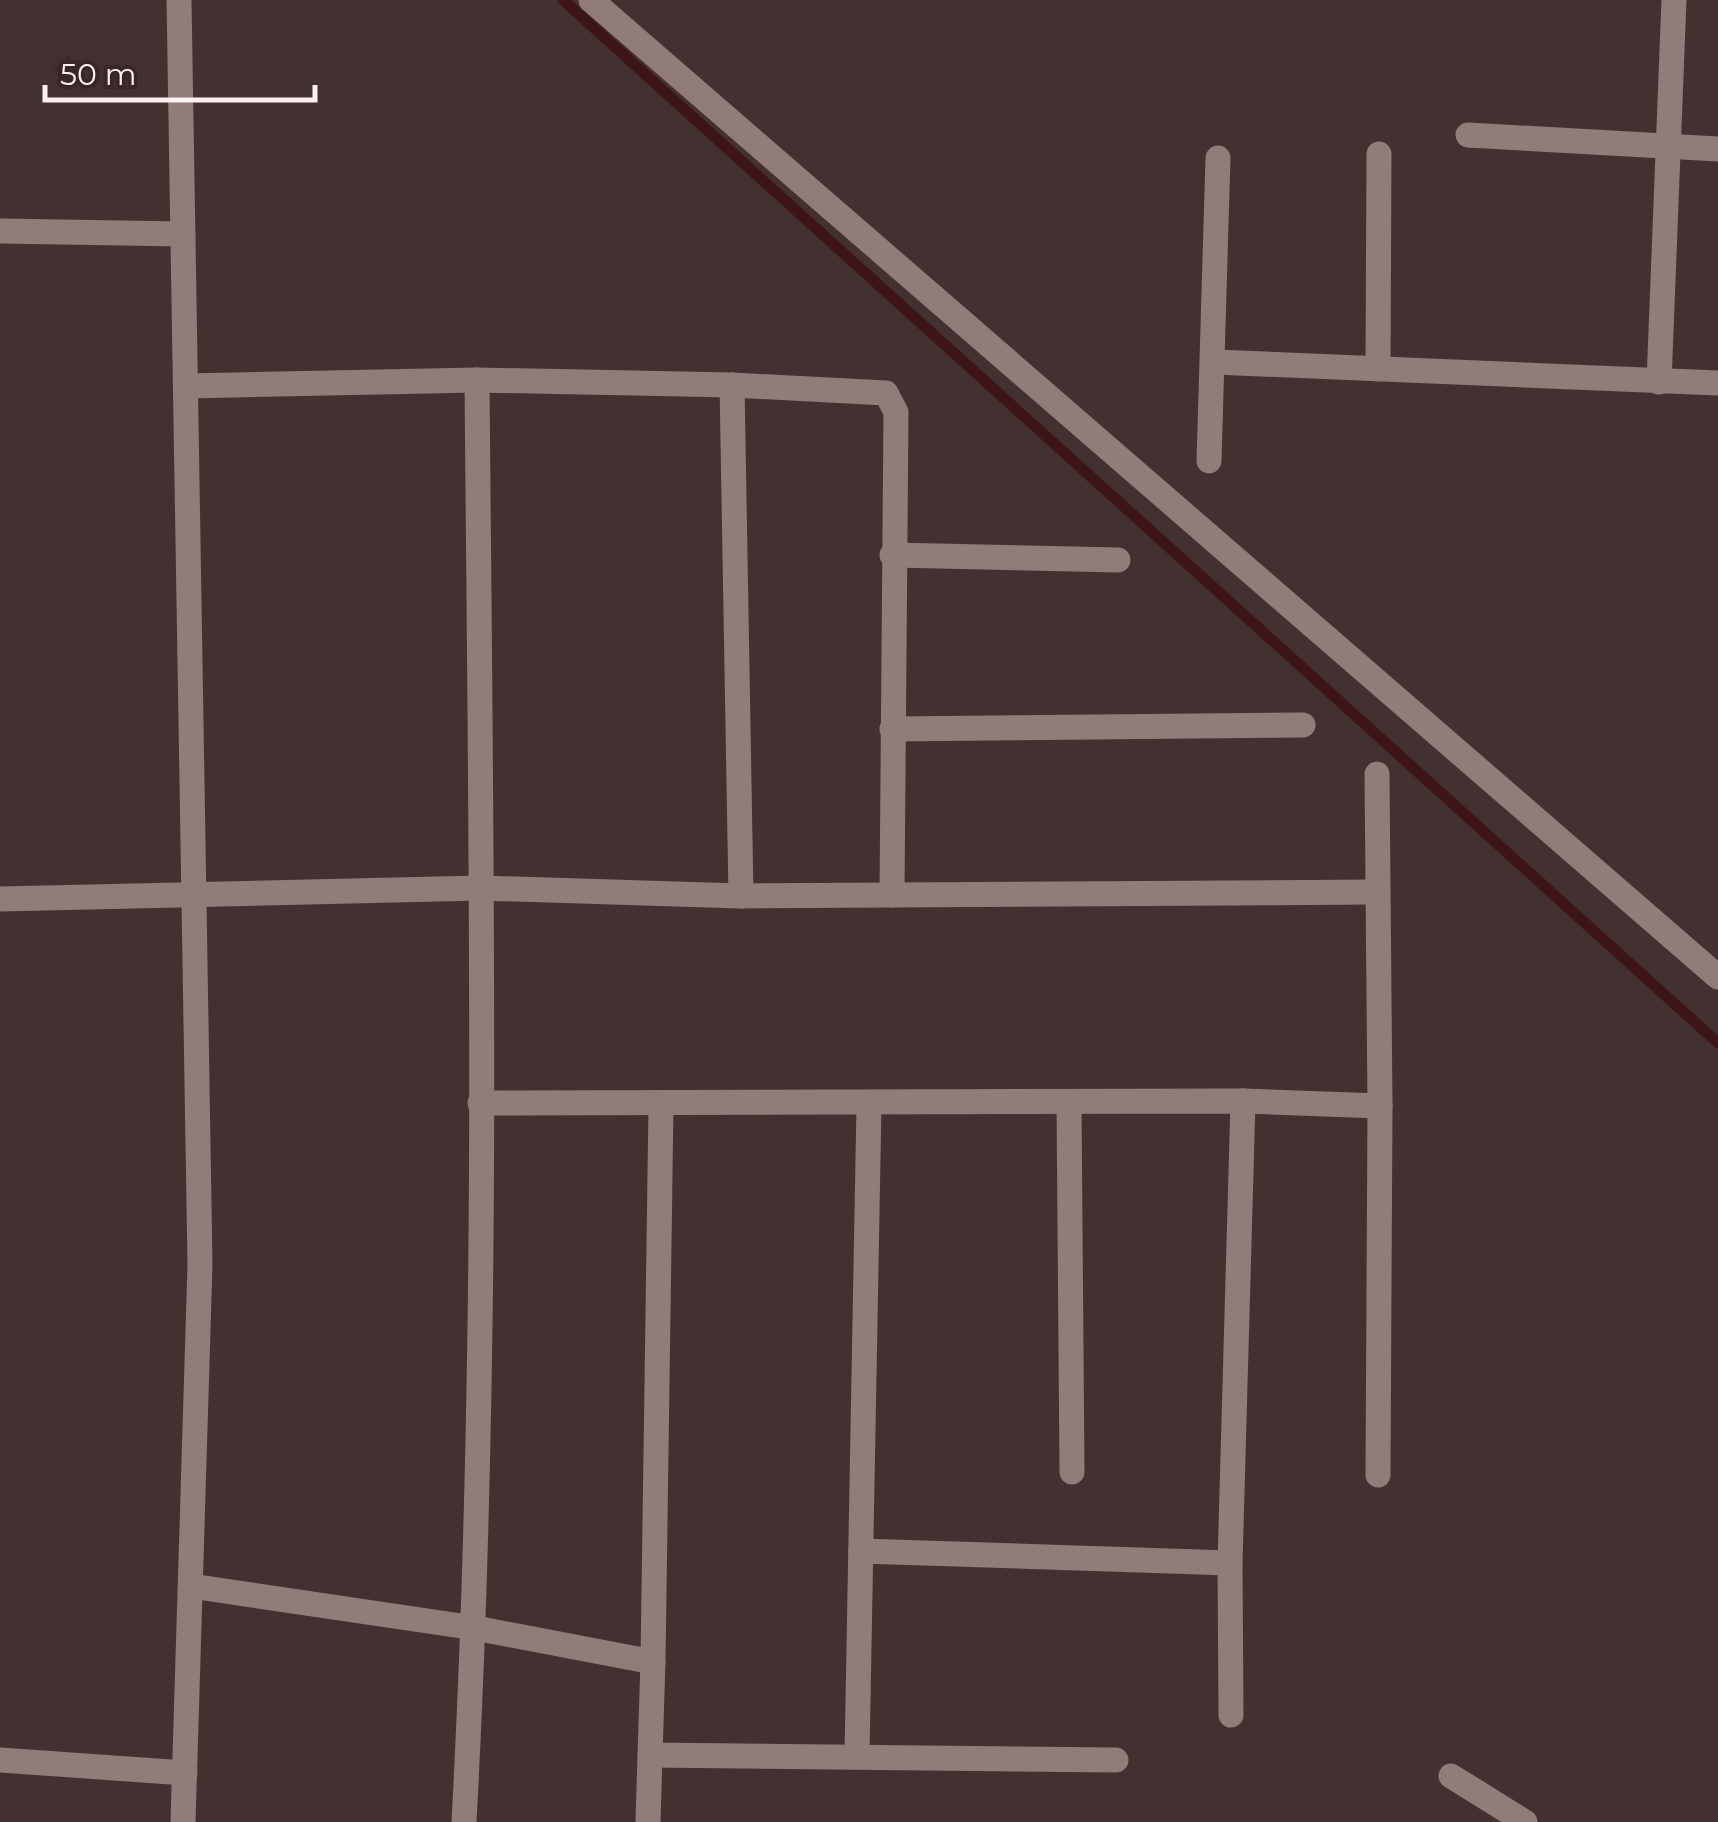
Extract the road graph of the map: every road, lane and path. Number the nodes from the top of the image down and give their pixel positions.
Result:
1 (179, 0) edge
2 (591, 0) edge
3 (1674, 0) edge
4 (1468, 135) dead end
5 (1670, 148) junction
6 (1718, 149) edge
7 (1379, 154) dead end
8 (1218, 158) dead end
9 (0, 231) edge
10 (184, 234) junction
11 (1216, 362) junction
12 (1378, 370) junction
13 (477, 380) junction
14 (1659, 382) junction
15 (1718, 383) edge
16 (732, 385) junction
17 (187, 386) junction
18 (1210, 460) dead end
19 (892, 556) junction
20 (1118, 560) dead end
21 (1303, 724) dead end
22 (892, 728) junction
23 (1377, 774) dead end
24 (481, 888) junction
25 (1377, 892) junction
26 (892, 895) junction
27 (741, 896) junction
28 (192, 897) junction
29 (0, 899) edge
30 (1718, 977) edge
31 (1243, 1101) junction
32 (480, 1103) junction
33 (1068, 1103) junction
34 (869, 1104) junction
35 (661, 1105) junction
36 (1380, 1106) junction
37 (1072, 1472) dead end
38 (1378, 1475) dead end
39 (861, 1551) junction
40 (1230, 1563) junction
41 (190, 1586) junction
42 (475, 1628) junction
43 (653, 1662) junction
44 (1231, 1714) dead end
45 (650, 1754) junction
46 (857, 1755) junction
47 (0, 1760) edge
48 (1116, 1760) dead end
49 (184, 1773) junction
50 (1451, 1776) dead end
51 (183, 1822) edge
52 (464, 1822) edge
53 (648, 1822) edge
54 (1525, 1822) edge

1 - 10 street
2 - 30 street
3 - 5 street
4 - 5 street
5 - 6 street
5 - 14 street
7 - 12 street
8 - 11 street
9 - 10 street
10 - 17 street
11 - 12 street
11 - 18 street
12 - 14 street
13 - 16 street
13 - 17 street
13 - 24 street
14 - 15 street
16 - 19 street
16 - 27 street
17 - 28 street
19 - 20 street
19 - 22 street
21 - 22 street
22 - 26 street
23 - 25 street
24 - 27 street
24 - 28 street
24 - 32 street
25 - 26 street
25 - 36 street
26 - 27 street
28 - 29 street
28 - 41 street
31 - 33 street
31 - 36 street
31 - 40 street
32 - 35 street
32 - 42 street
33 - 34 street
33 - 37 street
34 - 35 street
34 - 39 street
35 - 43 street
36 - 38 street
39 - 40 street
39 - 46 street
40 - 44 street
41 - 42 street
41 - 49 street
42 - 43 street
42 - 52 street
43 - 45 street
45 - 46 street
45 - 53 street
46 - 48 street
47 - 49 street
49 - 51 street
50 - 54 street

